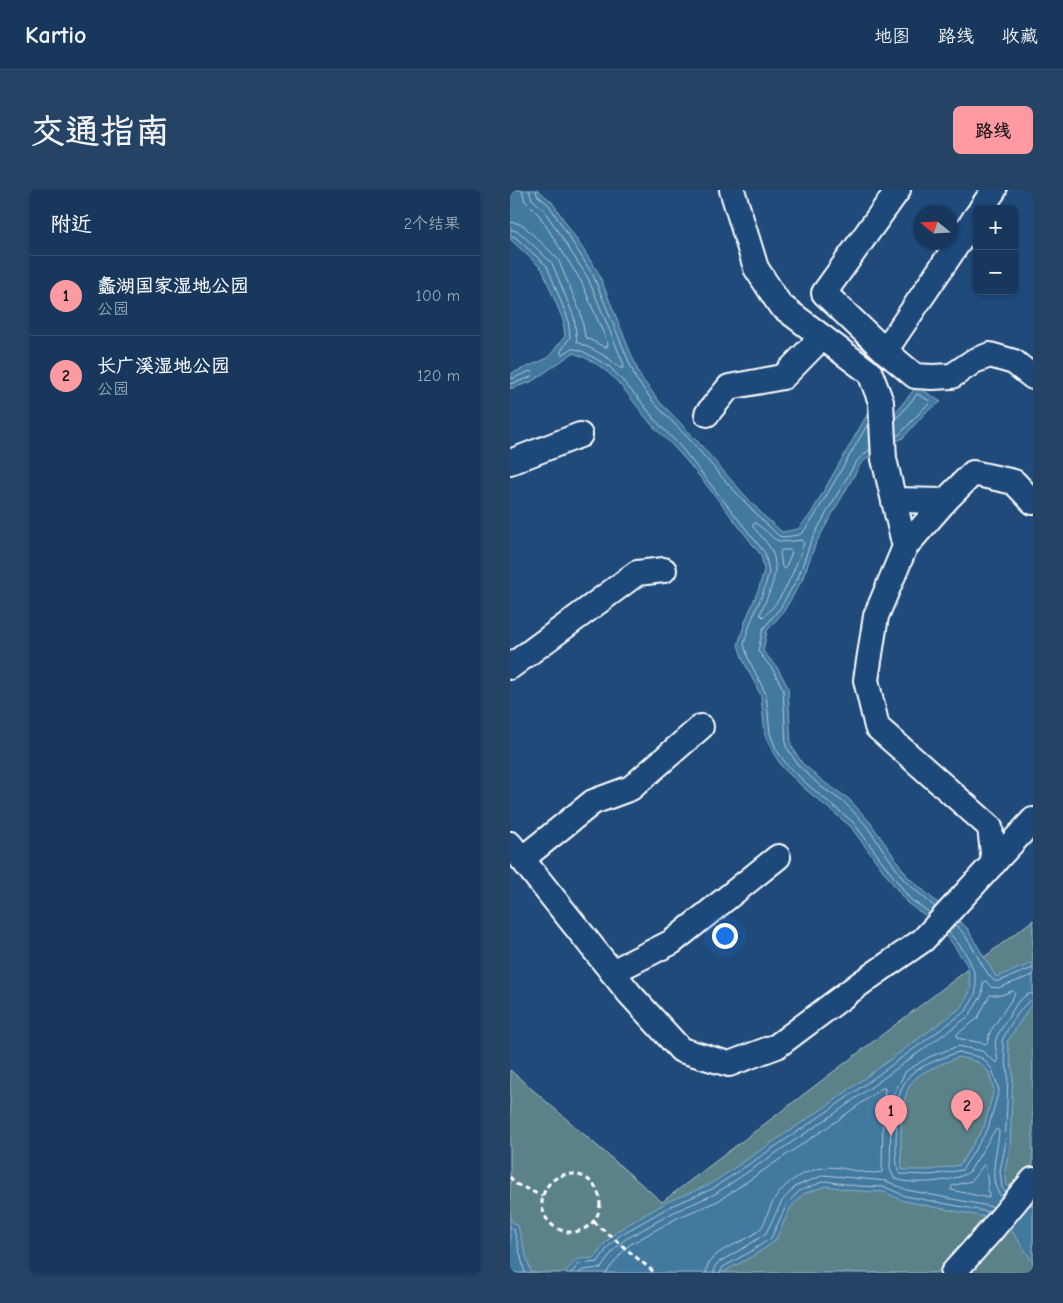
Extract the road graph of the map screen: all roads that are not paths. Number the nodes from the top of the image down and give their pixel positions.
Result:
1 (732, 190) edge
2 (898, 190) edge
3 (994, 190) edge
4 (984, 205) edge
5 (973, 221) edge
6 (822, 337) junction
7 (885, 351) junction
8 (1033, 377) edge
9 (708, 414) dead end
10 (580, 435) dead end
11 (510, 462) edge
12 (894, 500) junction
13 (945, 501) junction
14 (1033, 502) edge
15 (905, 546) junction
16 (664, 570) dead end
17 (510, 668) edge
18 (701, 727) dead end
19 (1029, 824) edge
20 (990, 827) junction
21 (516, 852) edge
22 (778, 857) dead end
23 (994, 863) junction
24 (612, 972) junction
25 (1030, 1184) edge
26 (953, 1273) edge

1 - 6 street
2 - 7 street
3 - 4 street
5 - 7 street
6 - 9 street
6 - 12 street
7 - 8 street
10 - 11 street
12 - 13 street
12 - 15 street
13 - 14 street
13 - 15 street
15 - 20 street
16 - 17 street
18 - 21 street
19 - 20 street
19 - 23 street
20 - 23 street
21 - 24 street
22 - 24 street
23 - 24 street
25 - 26 street

